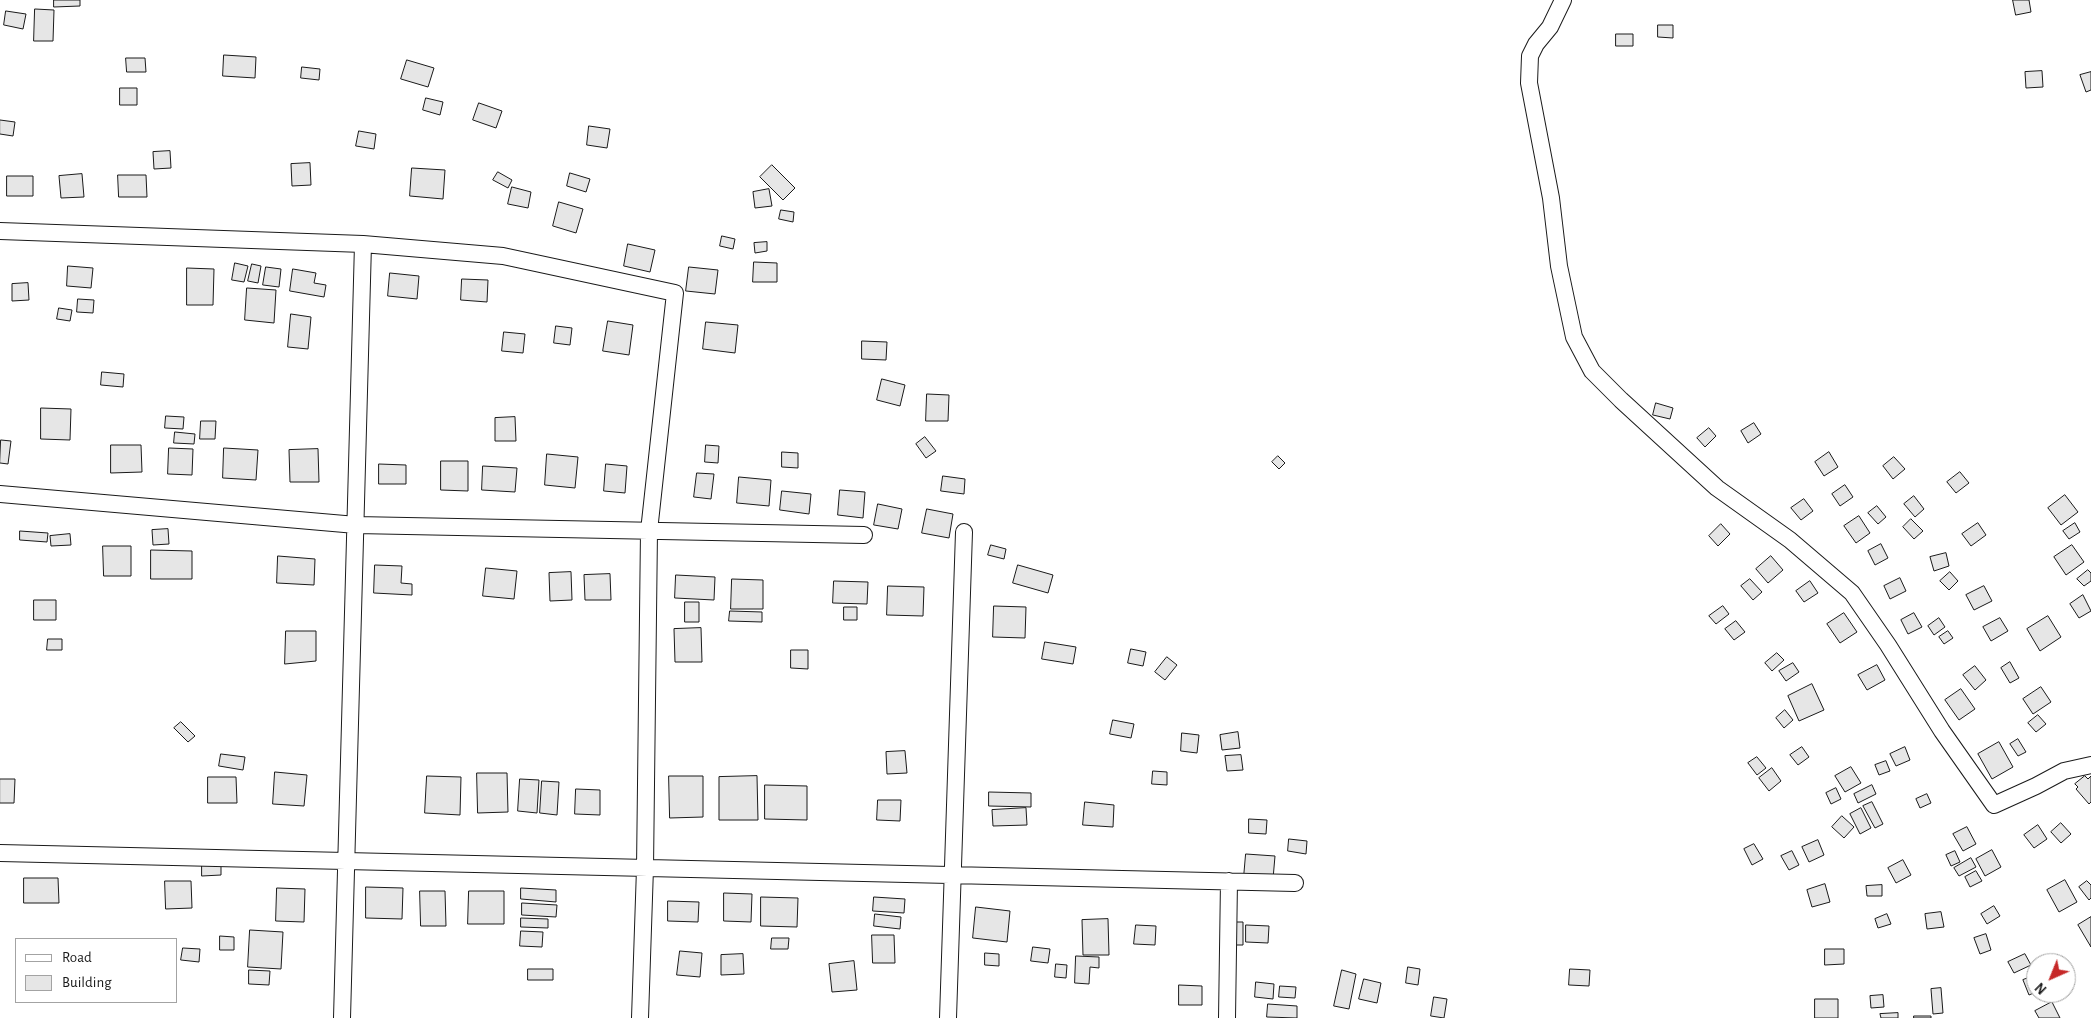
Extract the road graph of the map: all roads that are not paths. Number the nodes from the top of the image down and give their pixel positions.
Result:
1 (1564, 0) edge
2 (0, 231) edge
3 (363, 244) junction
4 (0, 494) edge
5 (356, 525) junction
6 (649, 531) junction
7 (964, 532) dead end
8 (864, 535) dead end
9 (2091, 765) edge
10 (0, 853) edge
11 (345, 861) junction
12 (645, 868) junction
13 (952, 876) junction
14 (1229, 881) junction
15 (1295, 883) dead end
16 (342, 1018) edge
17 (640, 1018) edge
18 (948, 1018) edge
19 (1227, 1018) edge

1 - 9 street
2 - 3 street
3 - 5 street
3 - 6 street
4 - 5 street
5 - 6 street
5 - 11 street
6 - 8 street
6 - 12 street
7 - 13 street
10 - 11 street
11 - 12 street
11 - 16 street
12 - 13 street
12 - 17 street
13 - 14 street
13 - 18 street
14 - 15 street
14 - 19 street

